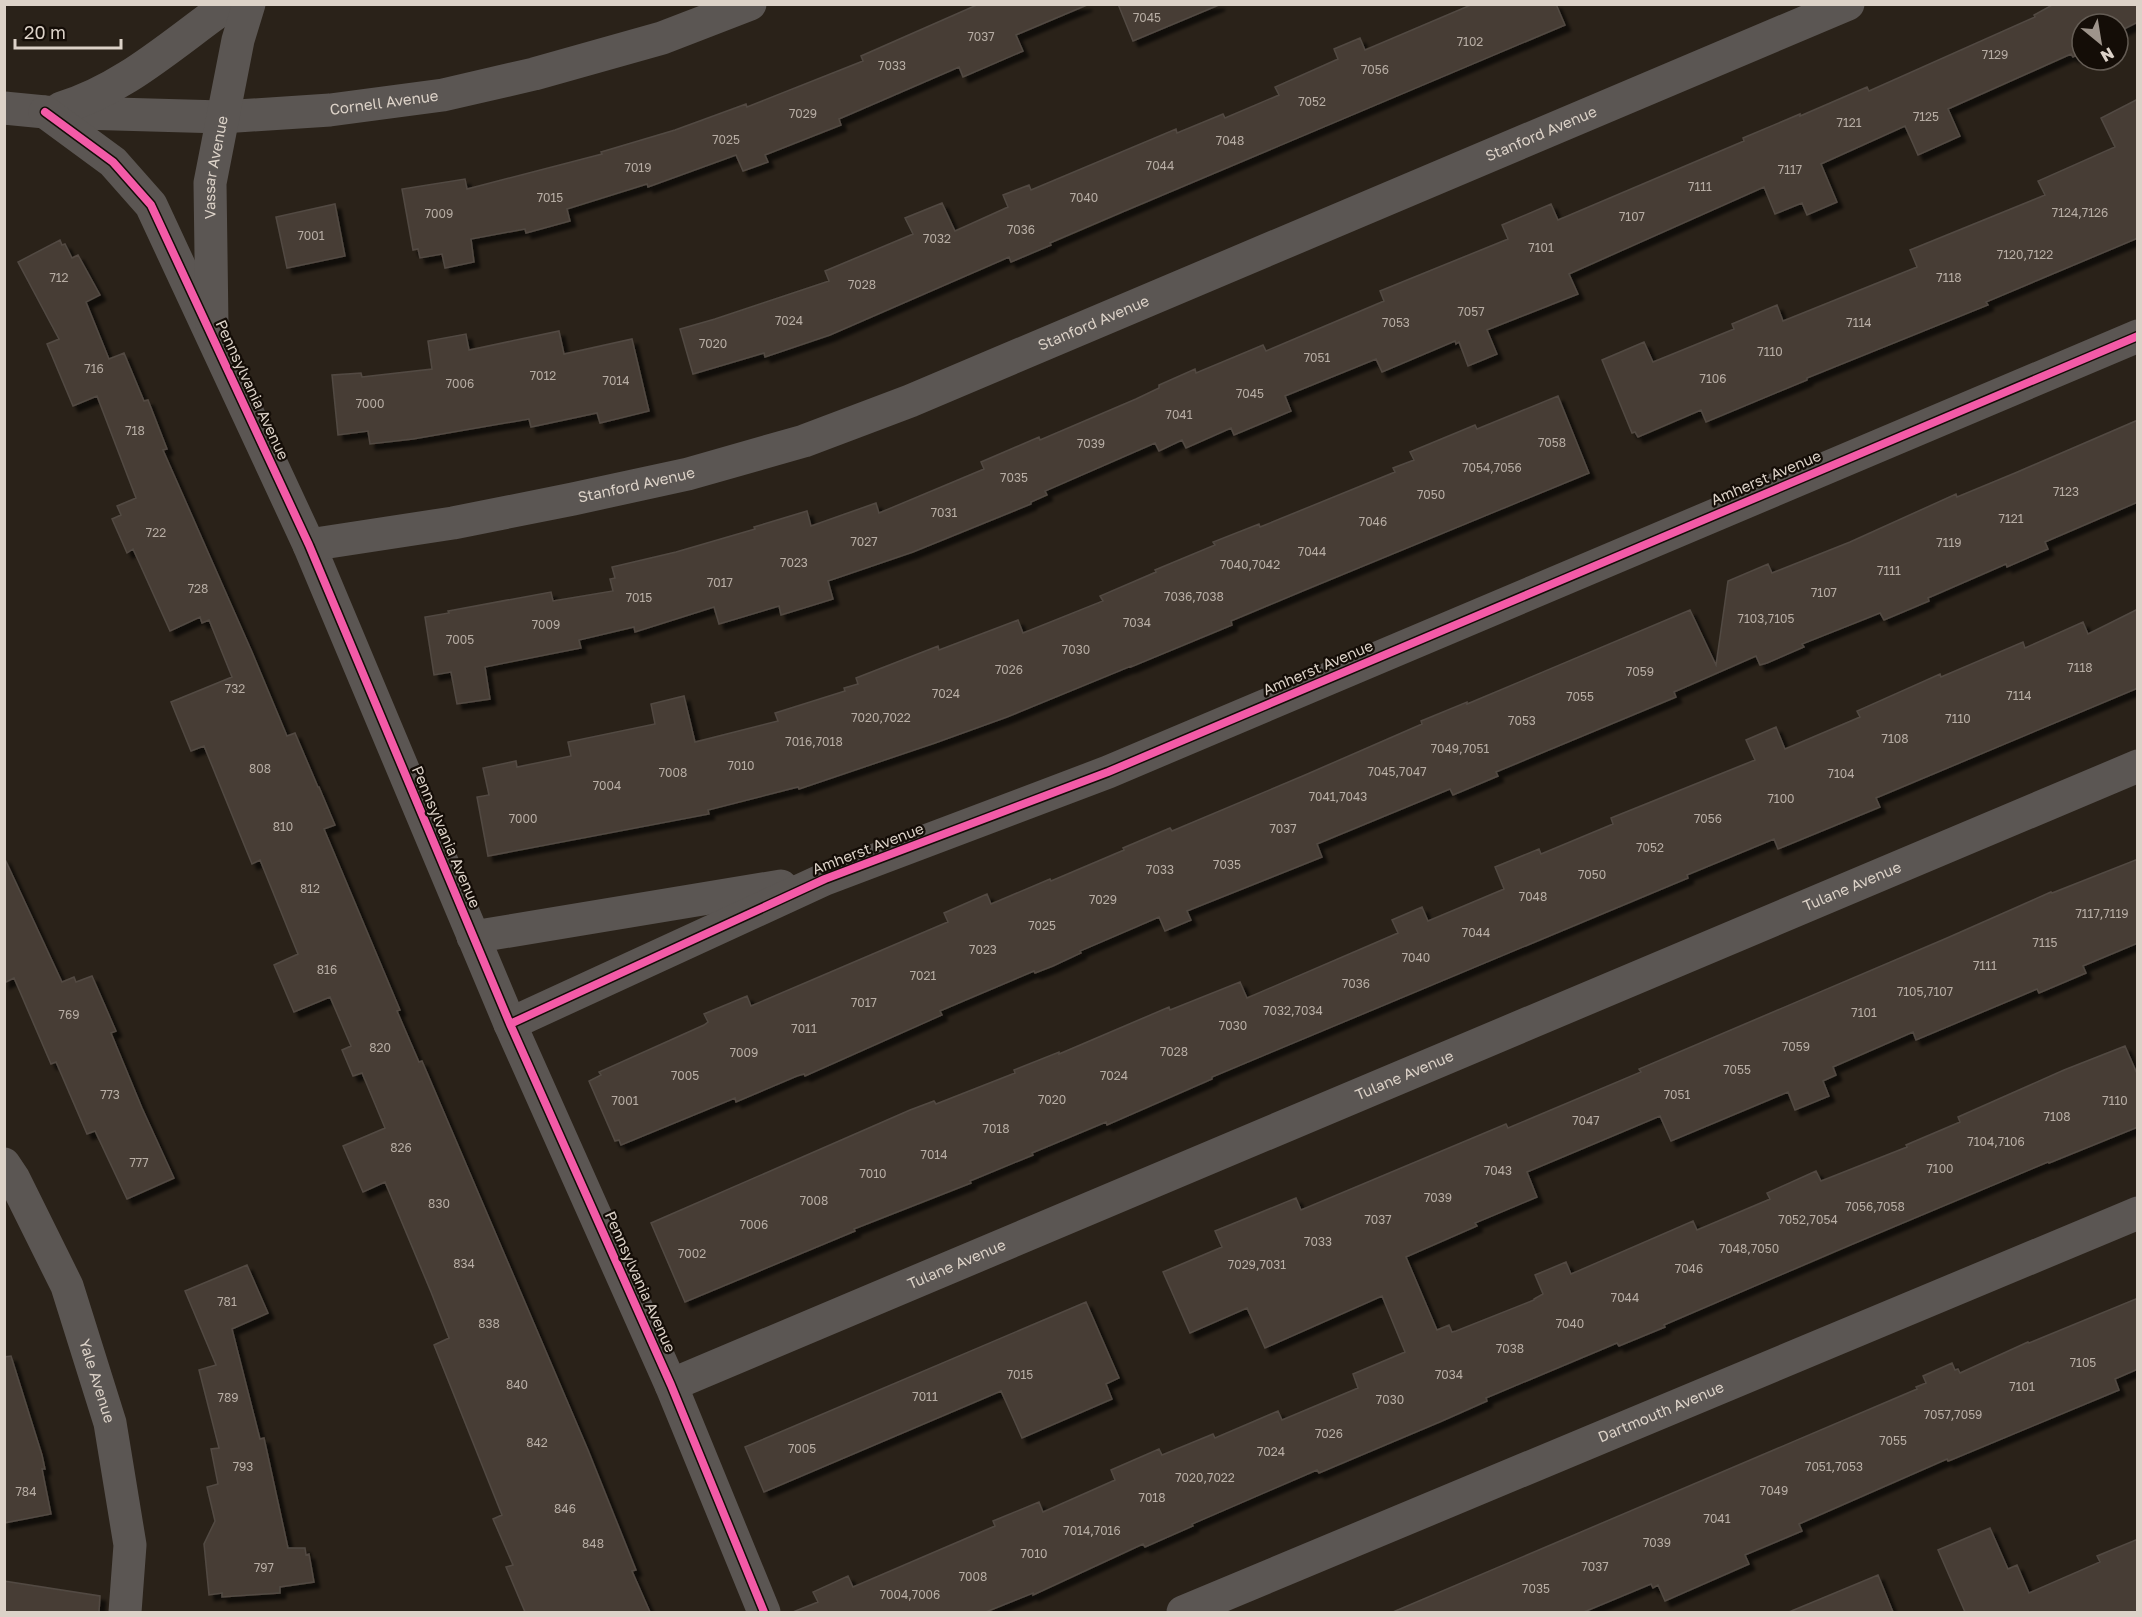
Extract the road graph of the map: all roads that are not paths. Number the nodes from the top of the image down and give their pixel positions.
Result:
1 (224, 4) edge
2 (249, 4) edge
3 (750, 4) edge
4 (1848, 4) edge
5 (4, 108) edge
6 (45, 112) junction
7 (222, 117) junction
8 (212, 336) junction
9 (2138, 336) edge
10 (309, 545) junction
11 (2138, 766) edge
12 (825, 879) junction
13 (473, 937) junction
14 (510, 1023) junction
15 (4, 1164) edge
16 (2138, 1213) edge
17 (671, 1385) junction
18 (125, 1612) edge
19 (764, 1612) edge
20 (1183, 1612) edge

1 - 6 street
2 - 7 street, Vassar Avenue
3 - 7 street, Cornell Avenue
4 - 10 street, Stanford Avenue
5 - 6 street, Cornell Avenue
6 - 7 street, Cornell Avenue
6 - 8 street, Pennsylvania Avenue
7 - 8 street, Vassar Avenue
8 - 10 street, Pennsylvania Avenue
9 - 12 street, Amherst Avenue
10 - 13 street, Pennsylvania Avenue
11 - 17 street, Tulane Avenue
12 - 13 street, Amherst Avenue
12 - 14 street, Amherst Avenue
13 - 14 street, Pennsylvania Avenue
14 - 17 street, Pennsylvania Avenue
15 - 18 street, Yale Avenue
16 - 20 street, Dartmouth Avenue
17 - 19 street, Pennsylvania Avenue

